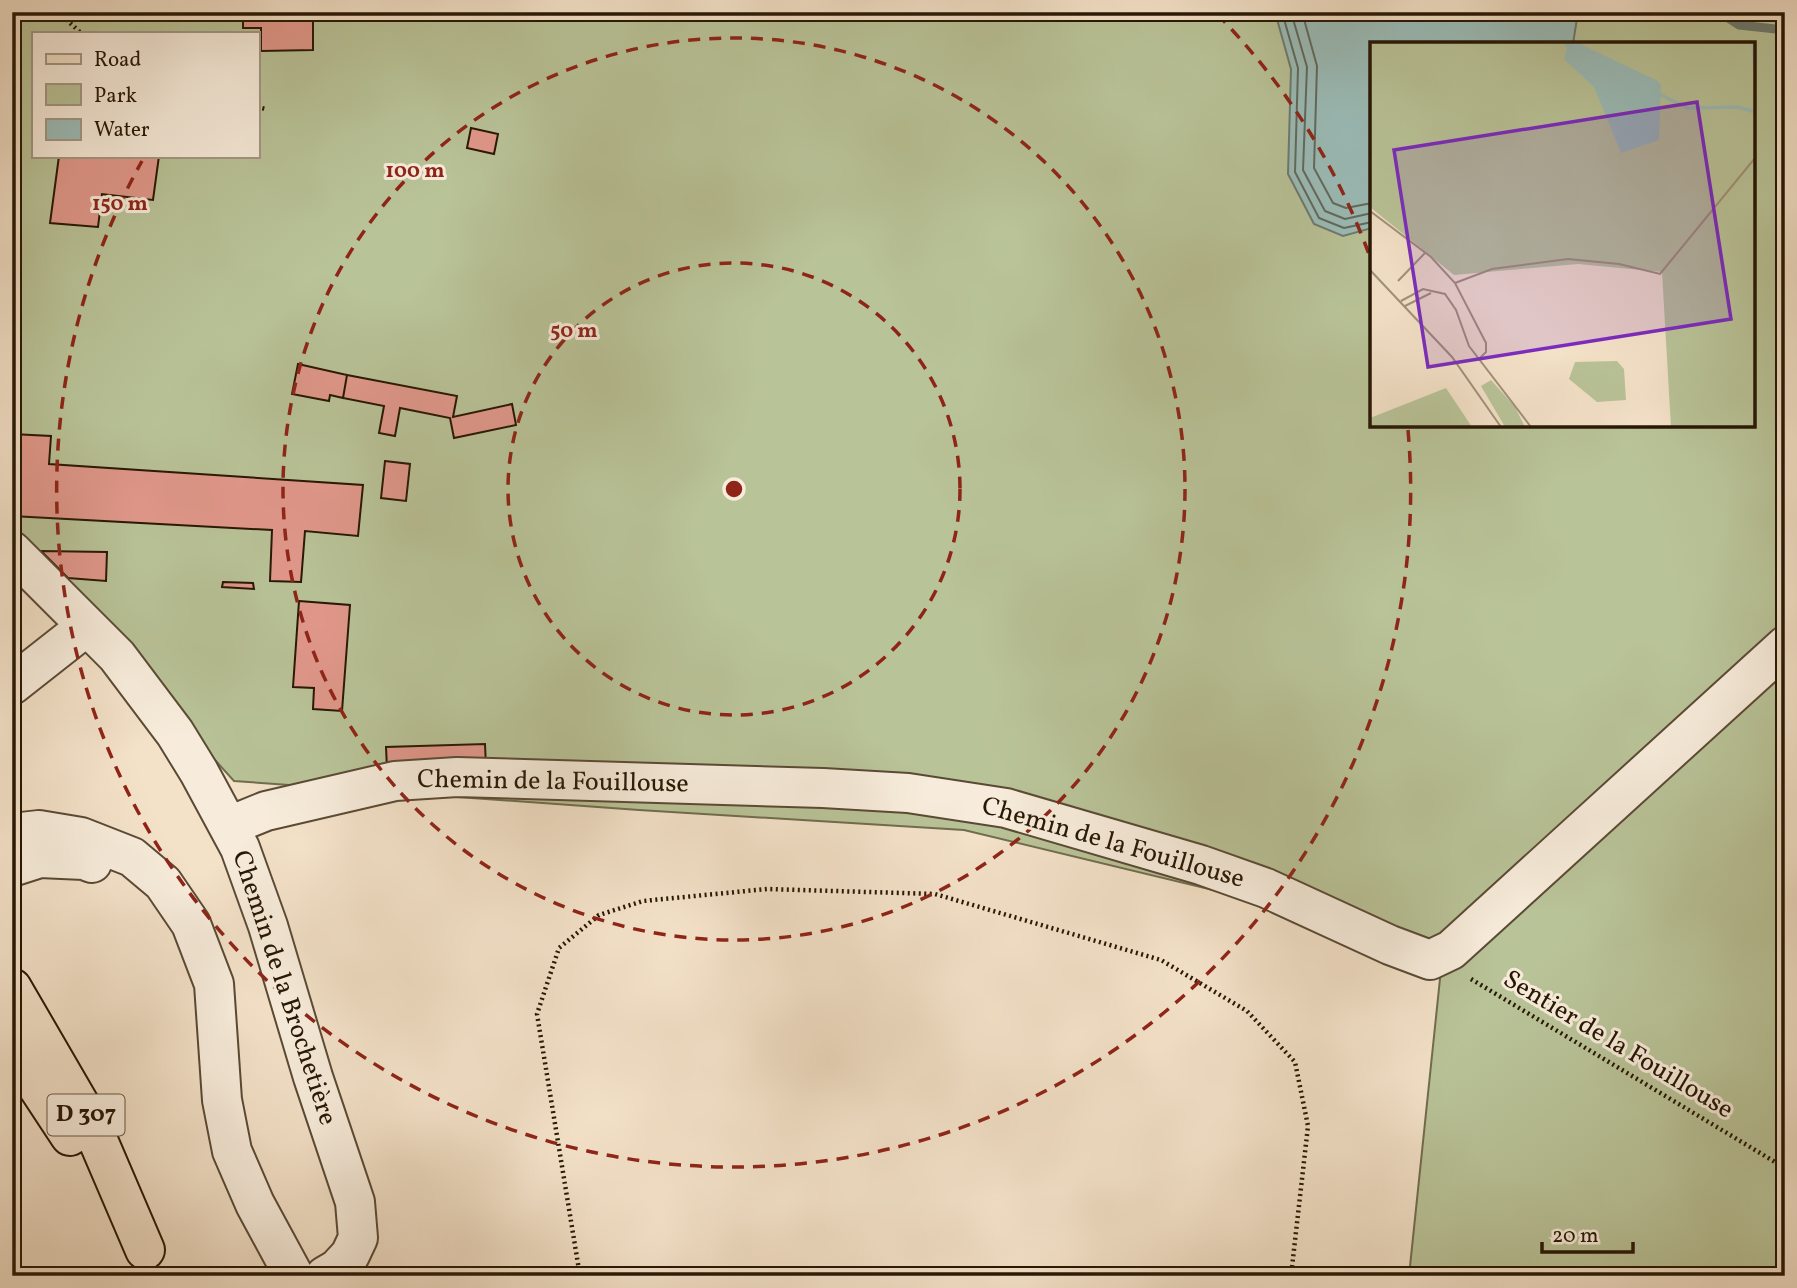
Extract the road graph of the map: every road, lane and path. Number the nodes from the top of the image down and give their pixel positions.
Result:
1 (58, 12) edge
2 (80, 32) edge
3 (259, 107) edge
4 (266, 109) dead end
5 (12, 551) edge
6 (87, 626) junction
7 (1785, 646) edge
8 (12, 685) edge
9 (229, 826) junction
10 (12, 833) edge
11 (12, 867) edge
12 (191, 924) junction
13 (1430, 960) junction
14 (12, 988) edge
15 (12, 1048) edge
16 (1785, 1168) edge
17 (153, 1263) edge
18 (294, 1276) edge
19 (325, 1276) edge
20 (580, 1276) edge
21 (1291, 1276) edge

1 - 2 path
3 - 4 path
5 - 6 street, Chemin de la Brochetière
6 - 8 street
6 - 9 street, Chemin de la Brochetière
7 - 13 street
9 - 13 street, Chemin de la Fouillouse
9 - 19 street, Chemin de la Brochetière
10 - 12 street
11 - 12 street
12 - 18 street
13 - 16 path, Sentier de la Fouillouse
14 - 17 main road, D 307
15 - 17 main road, D 307
20 - 21 path

